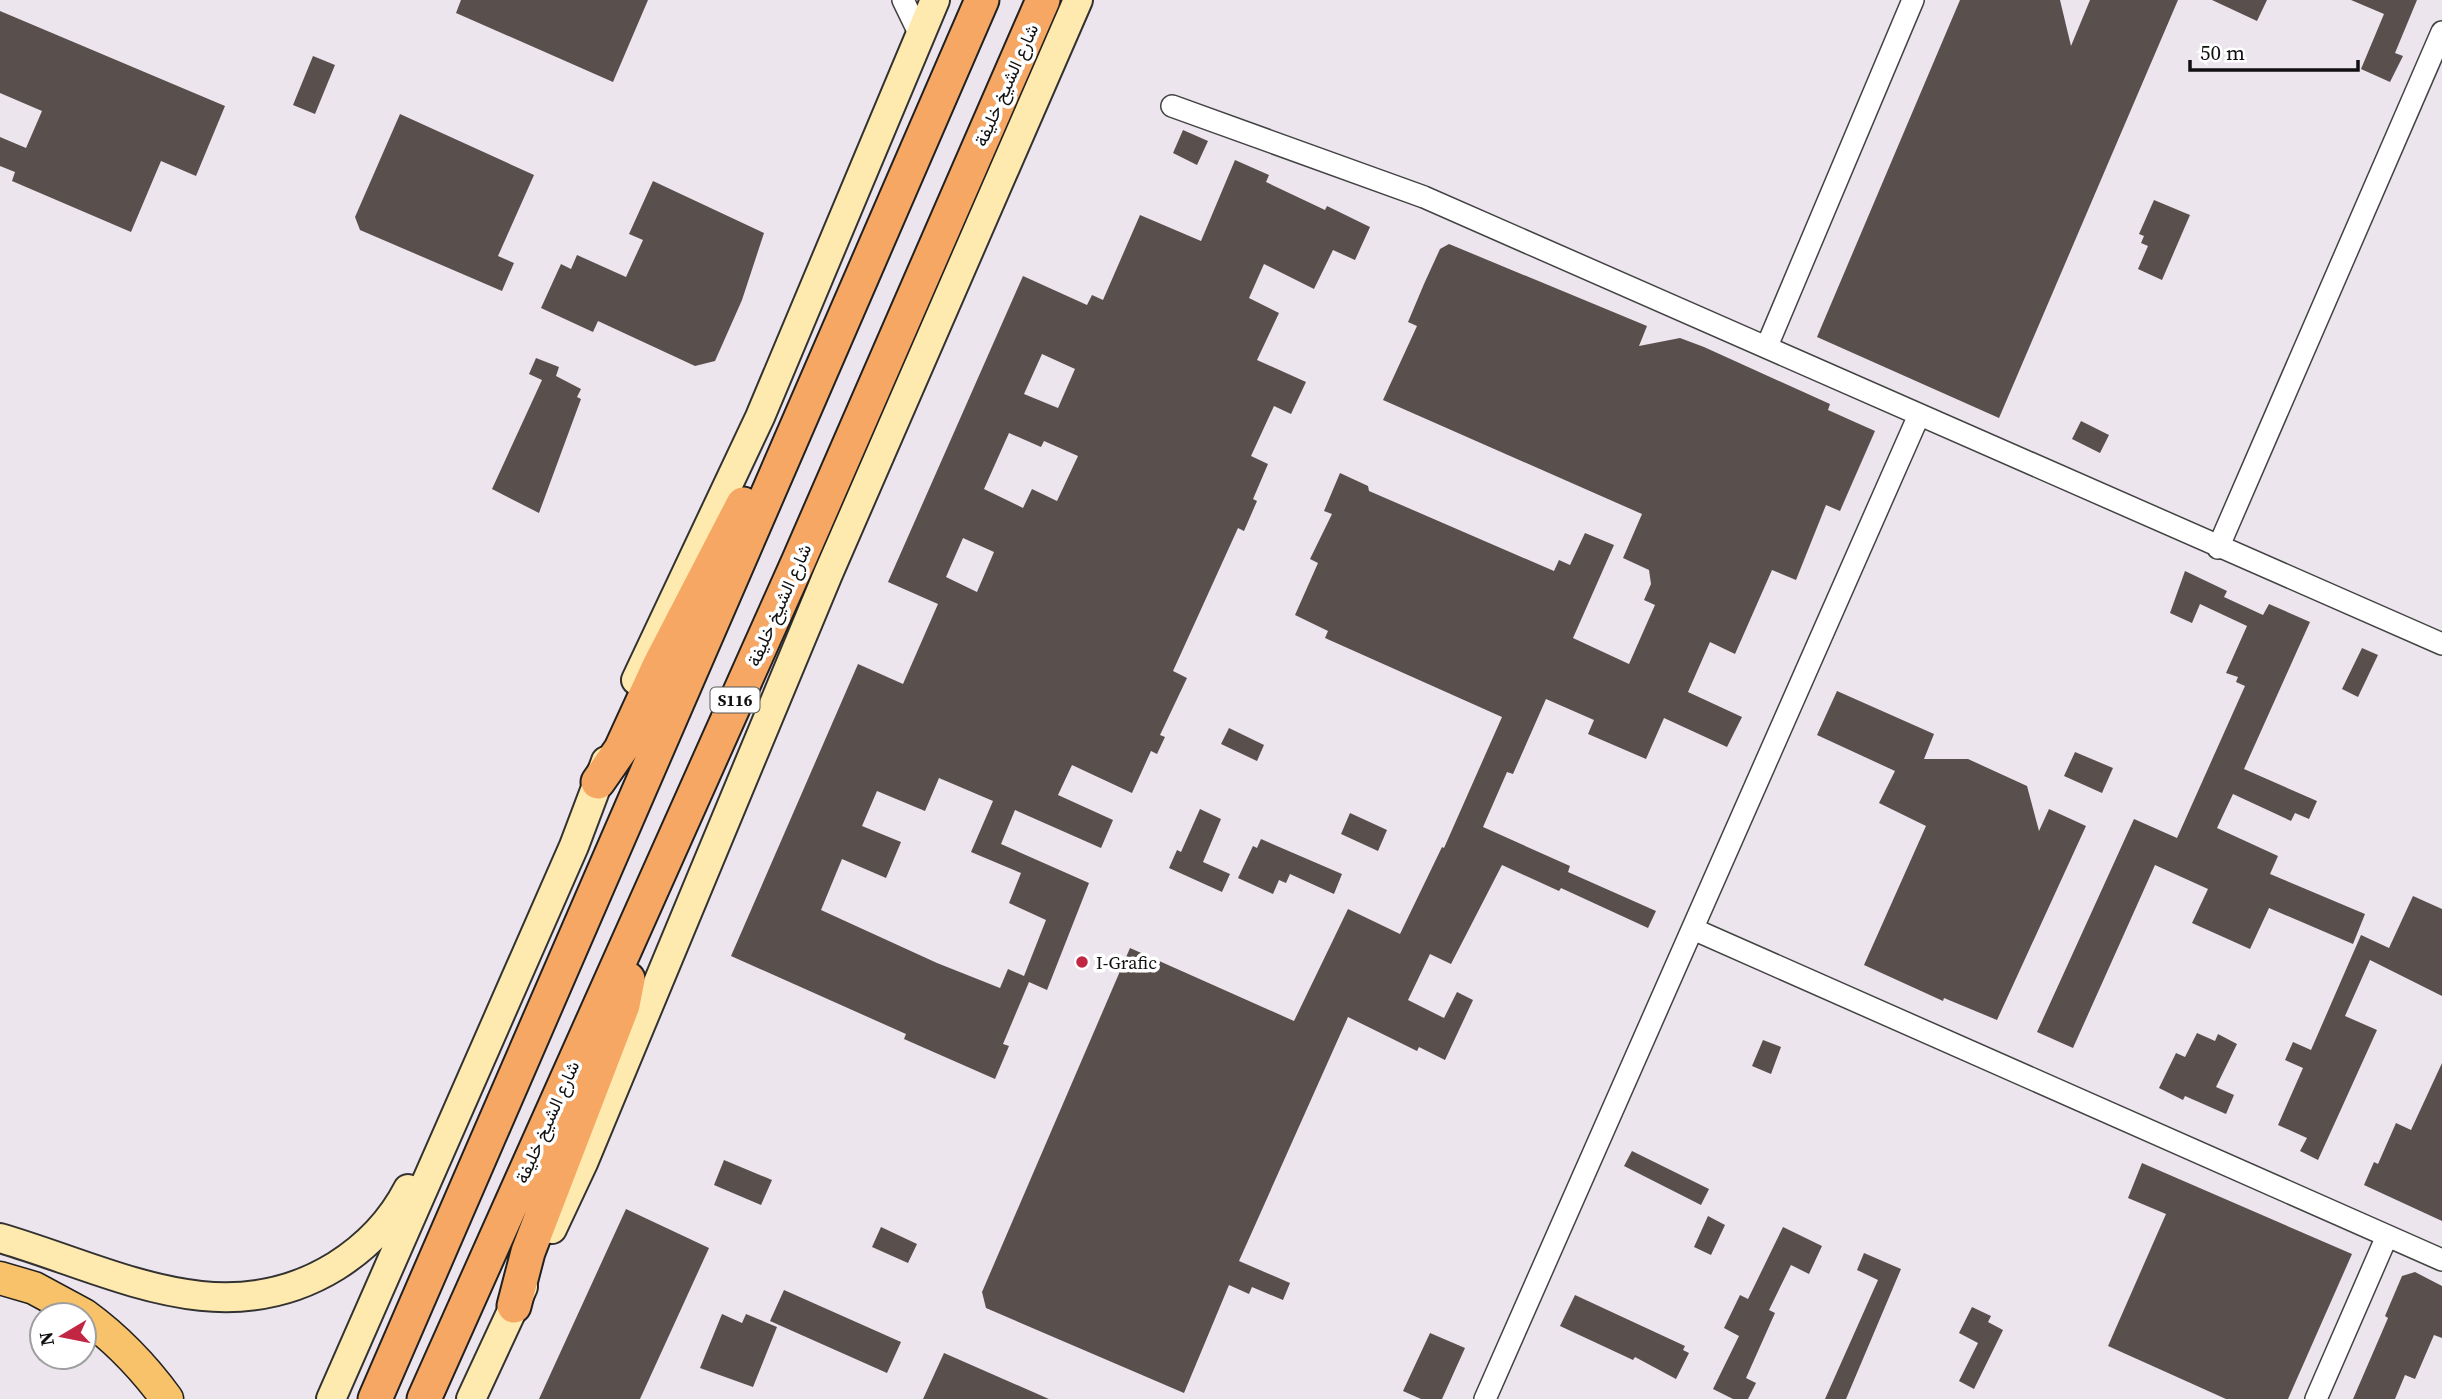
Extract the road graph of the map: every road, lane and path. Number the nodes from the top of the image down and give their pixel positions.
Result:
1 (903, 0) edge
2 (934, 0) edge
3 (982, 0) edge
4 (1043, 0) edge
5 (1078, 0) edge
6 (1913, 0) edge
7 (2442, 32) edge
8 (919, 33) junction
9 (1172, 106) dead end
10 (1767, 346) junction
11 (1919, 415) junction
12 (787, 442) junction
13 (2218, 548) junction
14 (2442, 644) edge
15 (598, 782) junction
16 (638, 915) junction
17 (1693, 929) junction
18 (470, 1085) junction
19 (2387, 1236) junction
20 (0, 1238) edge
21 (2442, 1261) edge
22 (0, 1278) edge
23 (58, 1301) edge
24 (514, 1306) junction
25 (98, 1326) edge
26 (167, 1399) edge
27 (331, 1399) edge
28 (374, 1399) edge
29 (424, 1399) edge
30 (471, 1399) edge
31 (1485, 1399) edge
32 (2316, 1399) edge

1 - 8 street
2 - 8 main road
3 - 12 highway, S116
4 - 16 highway, شارع الشيخ خليفة / S116
5 - 24 main road
6 - 10 street
7 - 13 street
8 - 15 main road
9 - 10 street
10 - 11 street
11 - 13 street
11 - 17 street
12 - 15 highway
12 - 28 highway, S116
13 - 14 street
15 - 18 main road
16 - 24 highway
16 - 29 highway, شارع الشيخ خليفة / S116
17 - 19 street
17 - 31 street
18 - 20 main road
18 - 27 main road
19 - 21 street
19 - 32 street
22 - 23 main road
24 - 30 main road
25 - 26 main road

